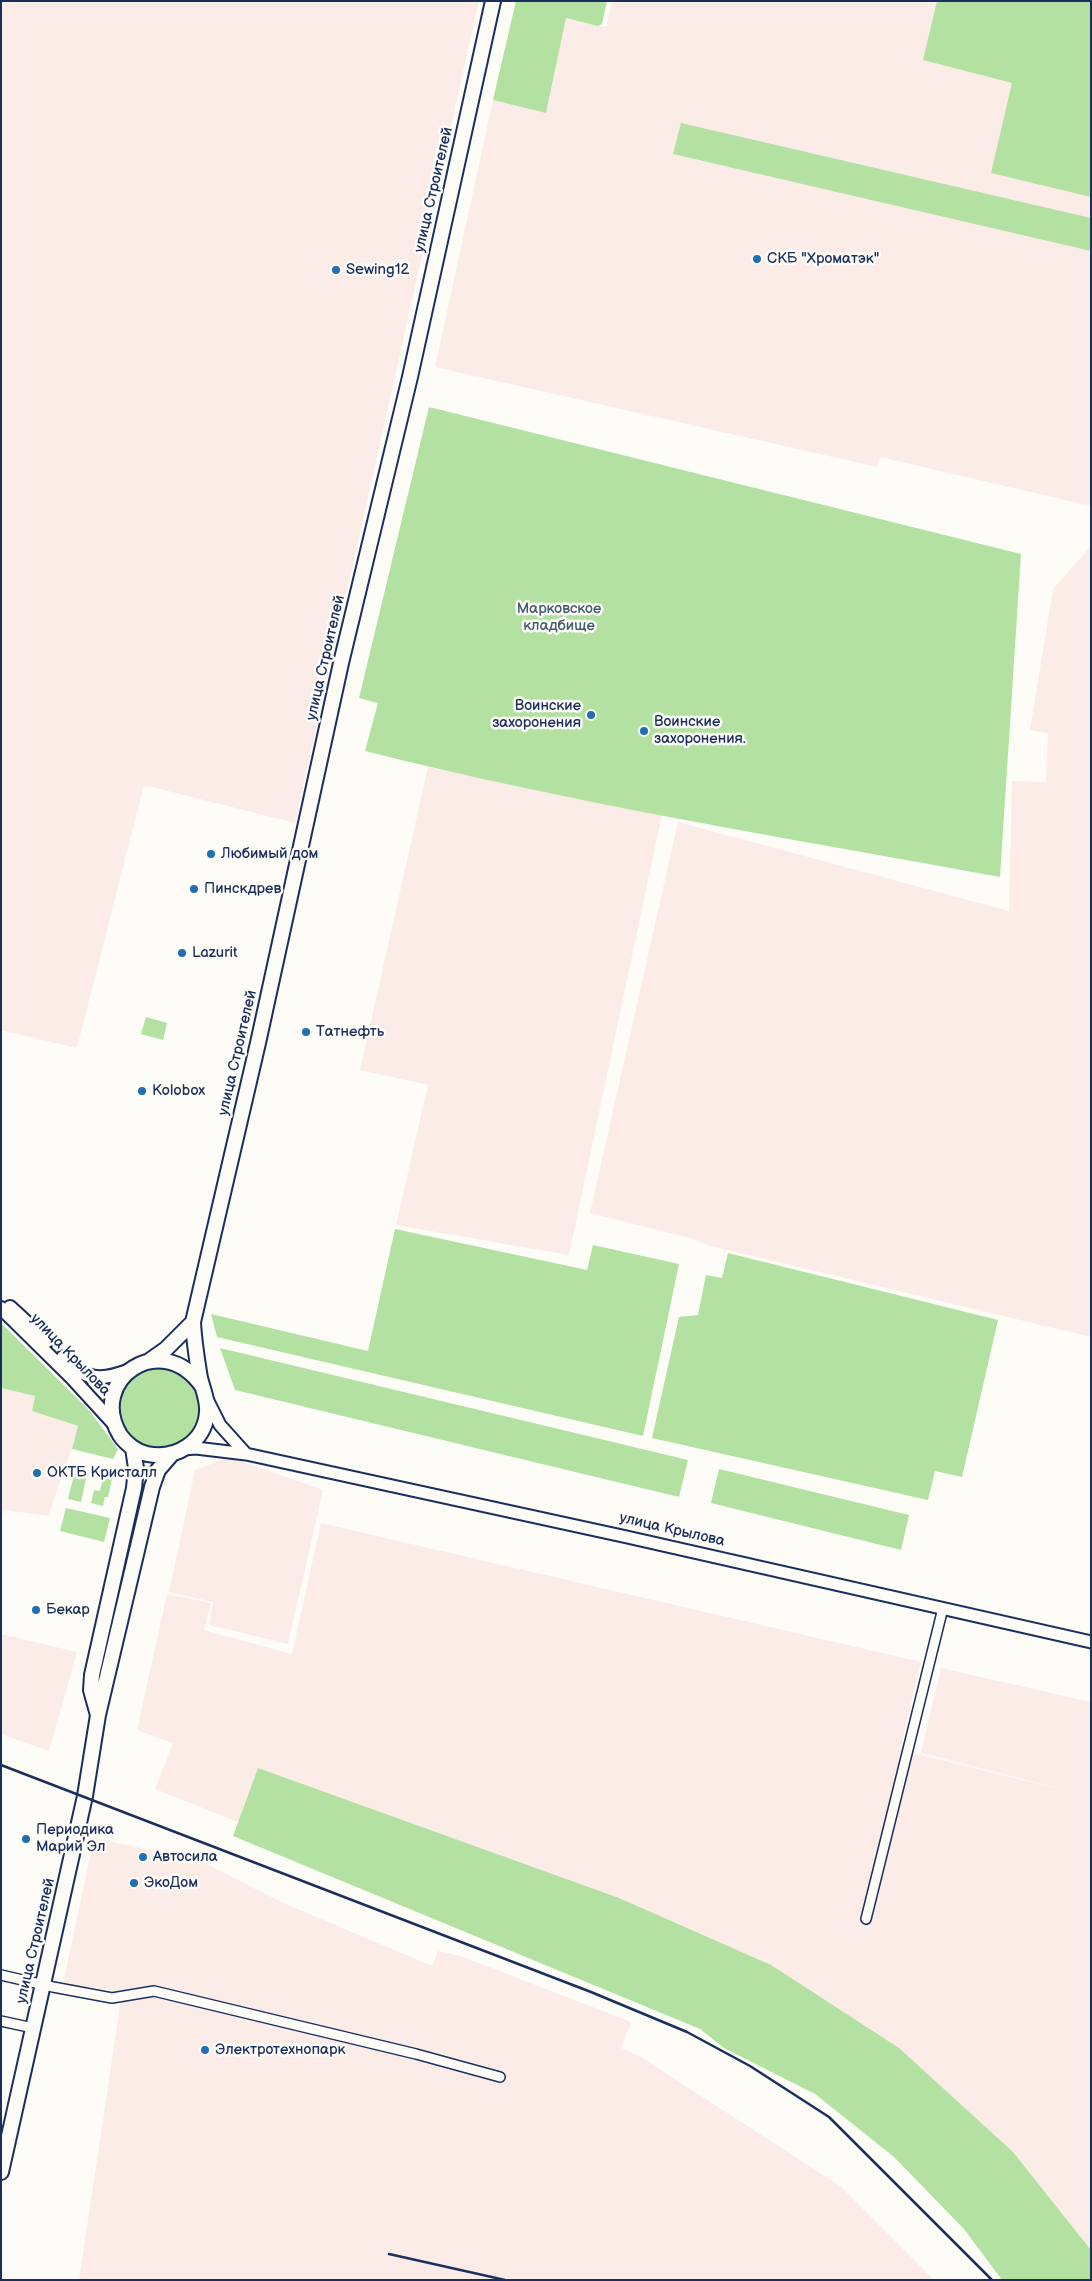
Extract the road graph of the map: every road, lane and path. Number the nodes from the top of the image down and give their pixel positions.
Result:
1 (494, 1) edge
2 (1, 1302) edge
3 (1, 1308) edge
4 (192, 1322) junction
5 (148, 1361) junction
6 (130, 1370) junction
7 (204, 1391) junction
8 (115, 1425) junction
9 (133, 1448) junction
10 (177, 1452) junction
11 (246, 1454) junction
12 (943, 1608) junction
13 (1091, 1642) edge
14 (98, 1715) junction
15 (866, 1919) dead end
16 (1, 1975) edge
17 (42, 1985) junction
18 (1, 2021) edge
19 (33, 2028) junction
20 (500, 2077) dead end
21 (1, 2172) edge

1 - 4 main road, улица Строителей
2 - 6 main road, улица Крылова
3 - 8 main road, улица Крылова
4 - 5 main road
4 - 7 main road, улица Строителей
5 - 6 main road
5 - 7 main road
6 - 8 main road
7 - 10 main road, улица Строителей
7 - 11 street
8 - 9 main road
9 - 10 main road
9 - 14 main road, улица Строителей
10 - 11 street, улица Крылова
10 - 14 main road, улица Строителей
11 - 12 street, улица Крылова
12 - 13 street, улица Крылова
12 - 15 street
14 - 17 main road, улица Строителей
16 - 17 street
17 - 19 main road, улица Строителей
17 - 20 street
18 - 19 street
19 - 21 main road, улица Строителей

